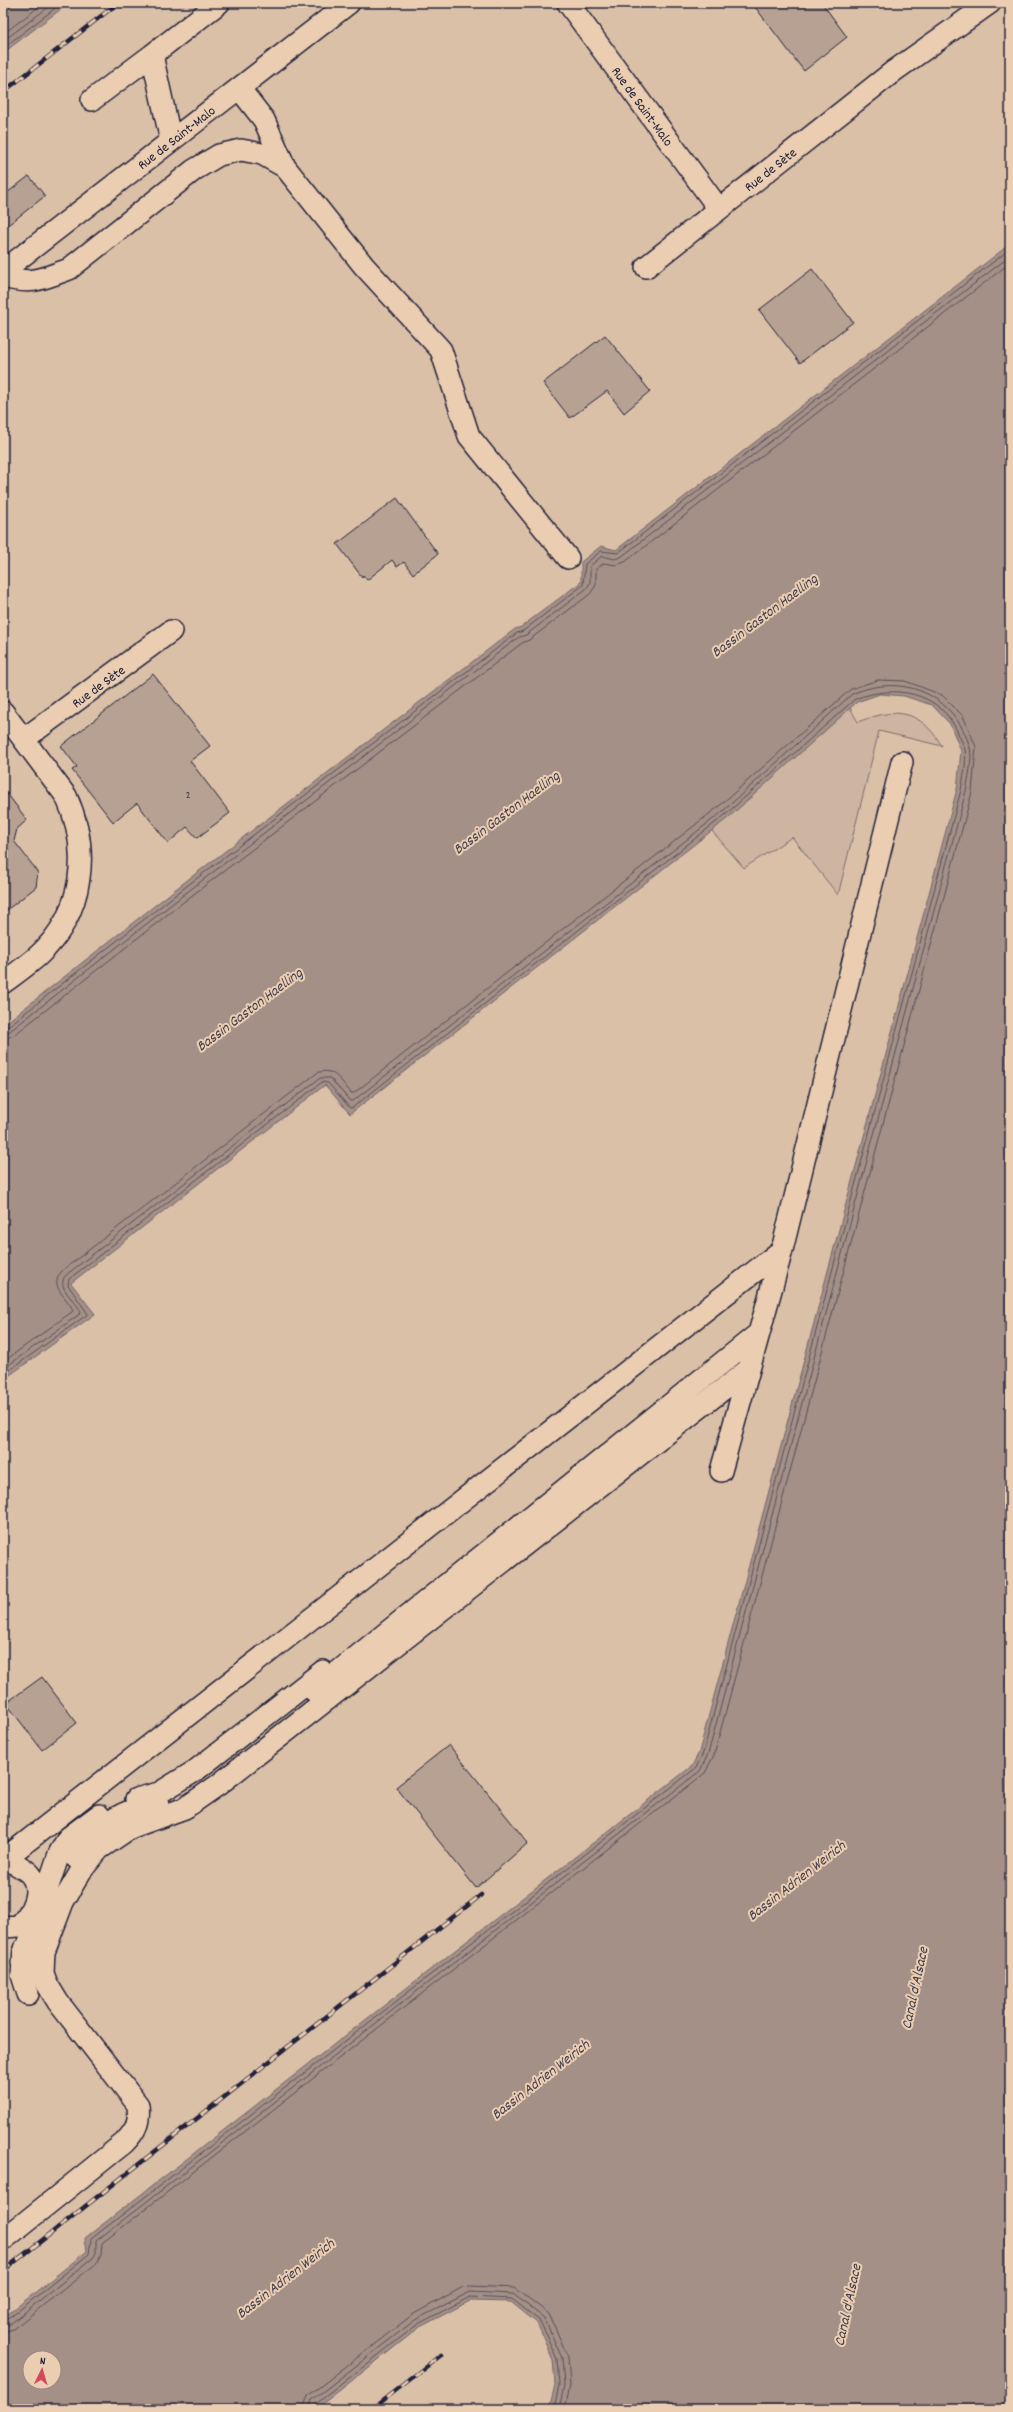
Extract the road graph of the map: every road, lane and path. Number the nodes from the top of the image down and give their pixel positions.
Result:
1 (219, 3) edge
2 (349, 3) edge
3 (568, 3) edge
4 (990, 3) edge
5 (152, 55) junction
6 (239, 88) junction
7 (92, 100) dead end
8 (171, 141) junction
9 (285, 167) junction
10 (719, 210) junction
11 (646, 267) dead end
12 (3, 271) edge
13 (3, 277) edge
14 (568, 558) dead end
15 (171, 632) dead end
16 (3, 712) edge
17 (24, 739) junction
18 (902, 762) dead end
19 (3, 983) edge
20 (782, 1250) junction
21 (759, 1333) junction
22 (749, 1369) junction
23 (721, 1471) dead end
24 (370, 1646) junction
25 (4, 1859) edge
26 (28, 1916) junction
27 (3, 1927) edge
28 (44, 1952) junction
29 (22, 1963) junction
30 (28, 1994) dead end
31 (3, 2240) edge

1 - 5 street
2 - 6 street, Rue de Saint-Malo
3 - 10 street, Rue de Saint-Malo
4 - 10 street, Rue de Sète
5 - 7 street
5 - 8 street
6 - 8 street, Rue de Saint-Malo
6 - 9 street
8 - 12 street, Rue de Saint-Malo
9 - 13 street
9 - 14 street
10 - 11 street, Rue de Sète
15 - 17 street, Rue de Sète
16 - 17 street
17 - 19 street
18 - 20 street
20 - 21 street
20 - 25 street
21 - 22 street
21 - 24 street
22 - 23 street
22 - 28 street
24 - 28 street
24 - 29 street
25 - 26 street
26 - 27 street
26 - 29 street
28 - 31 street
29 - 30 street

